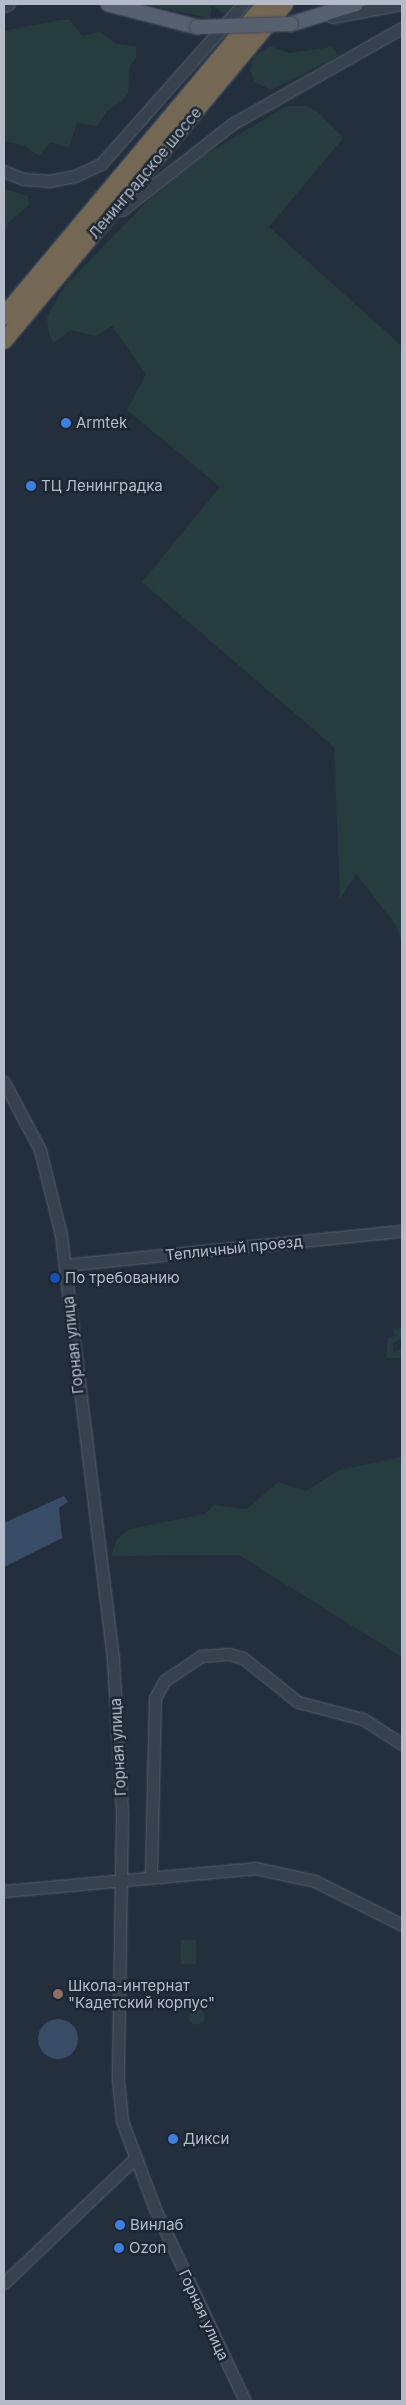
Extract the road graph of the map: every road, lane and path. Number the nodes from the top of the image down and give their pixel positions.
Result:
1 (8, 4) edge
2 (101, 4) edge
3 (108, 4) edge
4 (243, 4) edge
5 (264, 4) edge
6 (284, 4) edge
7 (356, 4) edge
8 (402, 4) edge
9 (4, 6) edge
10 (133, 13) junction
11 (291, 24) junction
12 (402, 28) edge
13 (4, 171) edge
14 (74, 257) junction
15 (4, 316) edge
16 (4, 341) edge
17 (4, 1082) edge
18 (402, 1231) edge
19 (65, 1265) junction
20 (402, 1744) edge
21 (151, 1874) junction
22 (122, 1880) junction
23 (4, 1891) edge
24 (402, 1925) edge
25 (134, 2159) junction
26 (4, 2282) edge
27 (245, 2401) edge

1 - 9 street
2 - 10 street
3 - 10 main road
4 - 13 street
5 - 15 highway, Ленинградское шоссе
6 - 14 highway, Ленинградское шоссе
7 - 11 main road
8 - 11 street
10 - 11 main road, bridge
12 - 14 street
14 - 16 highway, Ленинградское шоссе
17 - 19 street, Горная улица
18 - 19 street, Тепличный проезд
19 - 22 street, Горная улица
20 - 21 street
21 - 22 street
21 - 24 street
22 - 23 street
22 - 25 street, Горная улица
25 - 26 street
25 - 27 street, Горная улица

